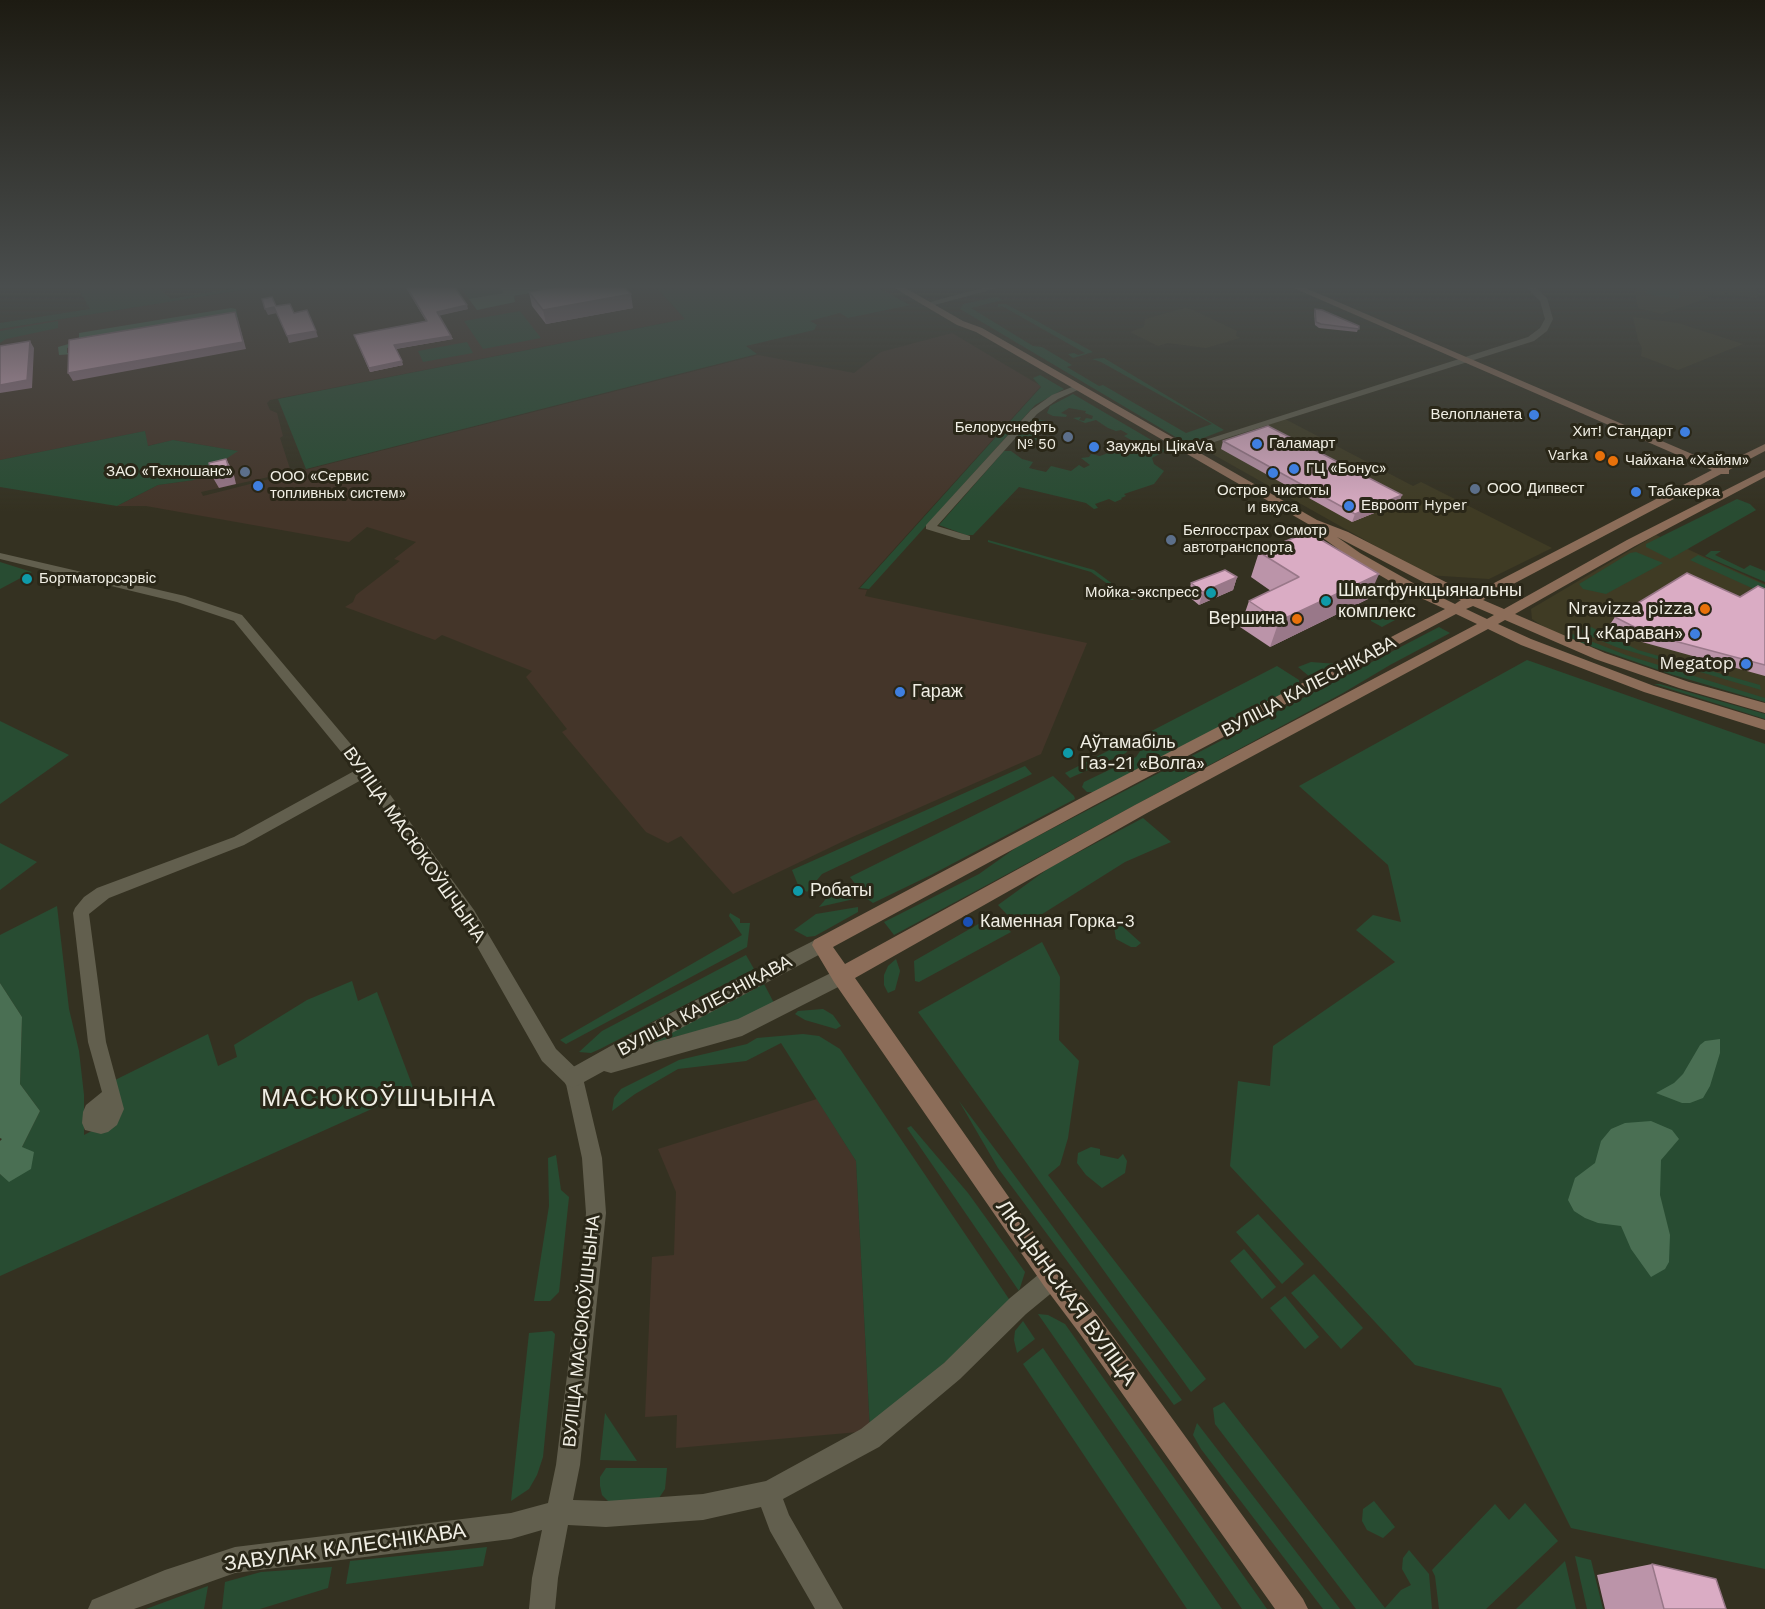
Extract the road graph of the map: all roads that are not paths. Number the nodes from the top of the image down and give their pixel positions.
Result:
1 (1034, 361) edge
2 (1462, 361) edge
3 (1467, 361) edge
4 (1080, 387) junction
5 (1765, 447) edge
6 (1185, 448) junction
7 (1718, 470) junction
8 (1765, 473) edge
9 (1747, 482) junction
10 (1313, 524) junction
11 (966, 538) dead end
12 (0, 556) edge
13 (1471, 600) junction
14 (1454, 610) junction
15 (1504, 615) junction
16 (1486, 625) junction
17 (1765, 708) edge
18 (1765, 725) edge
19 (365, 771) junction
20 (821, 945) junction
21 (842, 976) junction
22 (581, 1074) junction
23 (112, 1095) dead end
24 (1052, 1278) junction
25 (769, 1493) junction
26 (559, 1512) junction
27 (101, 1609) edge
28 (542, 1609) edge
29 (830, 1609) edge
30 (1293, 1609) edge

1 - 4 main road
2 - 6 street
3 - 7 main road
4 - 6 main road
4 - 11 street
5 - 7 main road, ВУЛІЦА КАЛЕСНІКАВА
6 - 10 main road
7 - 9 main road
7 - 13 main road, ВУЛІЦА КАЛЕСНІКАВА
8 - 9 main road, ВУЛІЦА КАЛЕСНІКАВА
9 - 15 main road, ВУЛІЦА КАЛЕСНІКАВА
10 - 13 main road
10 - 14 main road
12 - 19 street, ВУЛІЦА МАСЮКОЎШЧЫНА
13 - 14 main road, ВУЛІЦА КАЛЕСНІКАВА
13 - 15 main road
14 - 16 main road
14 - 20 main road, ВУЛІЦА КАЛЕСНІКАВА
15 - 16 main road, ВУЛІЦА КАЛЕСНІКАВА
15 - 17 main road
16 - 18 main road
16 - 21 main road, ВУЛІЦА КАЛЕСНІКАВА
19 - 22 street, ВУЛІЦА МАСЮКОЎШЧЫНА
19 - 23 street
20 - 21 main road
20 - 22 street, ВУЛІЦА КАЛЕСНІКАВА
21 - 22 street, ВУЛІЦА КАЛЕСНІКАВА
21 - 24 main road, ЛЮЦЫНСКАЯ ВУЛІЦА
22 - 26 street, ВУЛІЦА МАСЮКОЎШЧЫНА
24 - 25 street, ЗАВУЛАК КАЛЕСНІКАВА
24 - 30 main road, ЛЮЦЫНСКАЯ ВУЛІЦА
25 - 26 street, ЗАВУЛАК КАЛЕСНІКАВА
25 - 29 street
26 - 27 street, ЗАВУЛАК КАЛЕСНІКАВА
26 - 28 street, ВУЛІЦА МАСЮКОЎШЧЫНА

